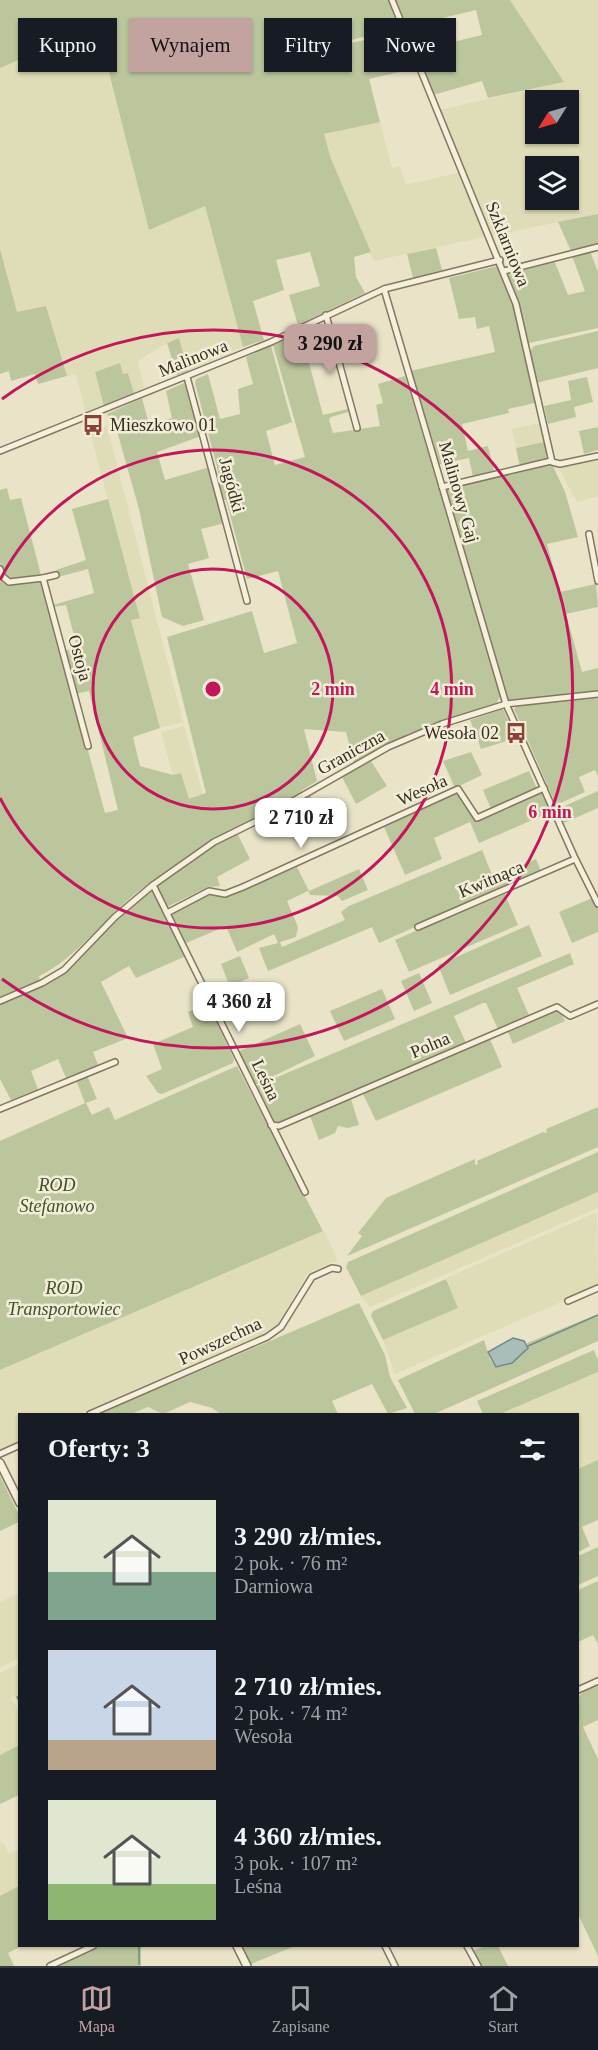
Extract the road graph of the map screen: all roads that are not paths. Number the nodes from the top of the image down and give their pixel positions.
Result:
1 (392, 0) edge
2 (598, 248) edge
3 (500, 260) junction
4 (504, 271) junction
5 (384, 289) junction
6 (326, 315) junction
7 (187, 377) junction
8 (357, 428) dead end
9 (0, 451) edge
10 (598, 456) edge
11 (551, 461) junction
12 (442, 487) junction
13 (589, 534) dead end
14 (0, 569) edge
15 (56, 575) dead end
16 (43, 578) junction
17 (598, 581) edge
18 (247, 601) dead end
19 (598, 694) edge
20 (506, 704) junction
21 (88, 746) dead end
22 (544, 788) junction
23 (575, 859) junction
24 (153, 885) junction
25 (598, 887) edge
26 (591, 890) junction
27 (598, 904) edge
28 (167, 913) junction
29 (418, 927) dead end
30 (0, 1001) edge
31 (598, 1004) edge
32 (115, 1062) dead end
33 (0, 1108) edge
34 (271, 1125) junction
35 (305, 1192) dead end
36 (338, 1269) dead end
37 (598, 1288) edge
38 (568, 1301) dead end
39 (92, 1413) edge
40 (18, 1446) edge
41 (0, 1454) edge
42 (0, 1463) edge
43 (18, 1499) edge
44 (598, 1681) edge
45 (579, 1690) edge
46 (91, 1947) edge
47 (238, 1947) edge
48 (386, 1947) edge
49 (468, 1947) edge
50 (50, 1966) edge
51 (247, 1966) edge
52 (395, 1966) edge
53 (478, 1966) edge

1 - 3 street, Szklarniowa
2 - 4 street
3 - 4 street, Szklarniowa
3 - 5 street, Malinowa
4 - 11 street, Szklarniowa
5 - 6 street, Malinowa
5 - 12 street, Malinowy Gaj
6 - 7 street, Malinowa
6 - 8 street
7 - 9 street, Malinowa
7 - 18 street, Jagódki
10 - 11 street
11 - 12 street
12 - 20 street, Malinowy Gaj
13 - 17 street
14 - 16 street
15 - 16 street
16 - 21 street, Ostoja
19 - 20 street, Graniczna
20 - 22 street
20 - 24 street, Graniczna
22 - 23 street
22 - 28 street, Wesoła
23 - 26 street
23 - 29 street, Kwitnąca
24 - 28 street, Leśna
24 - 30 street, Graniczna
25 - 26 street
26 - 27 street
28 - 34 street, Leśna
31 - 34 street, Polna
32 - 33 street
34 - 35 street, Leśna
36 - 39 street, Powszechna
37 - 38 street
40 - 41 street
42 - 43 street
44 - 45 street
46 - 50 street
47 - 51 street
48 - 52 street
49 - 53 street

